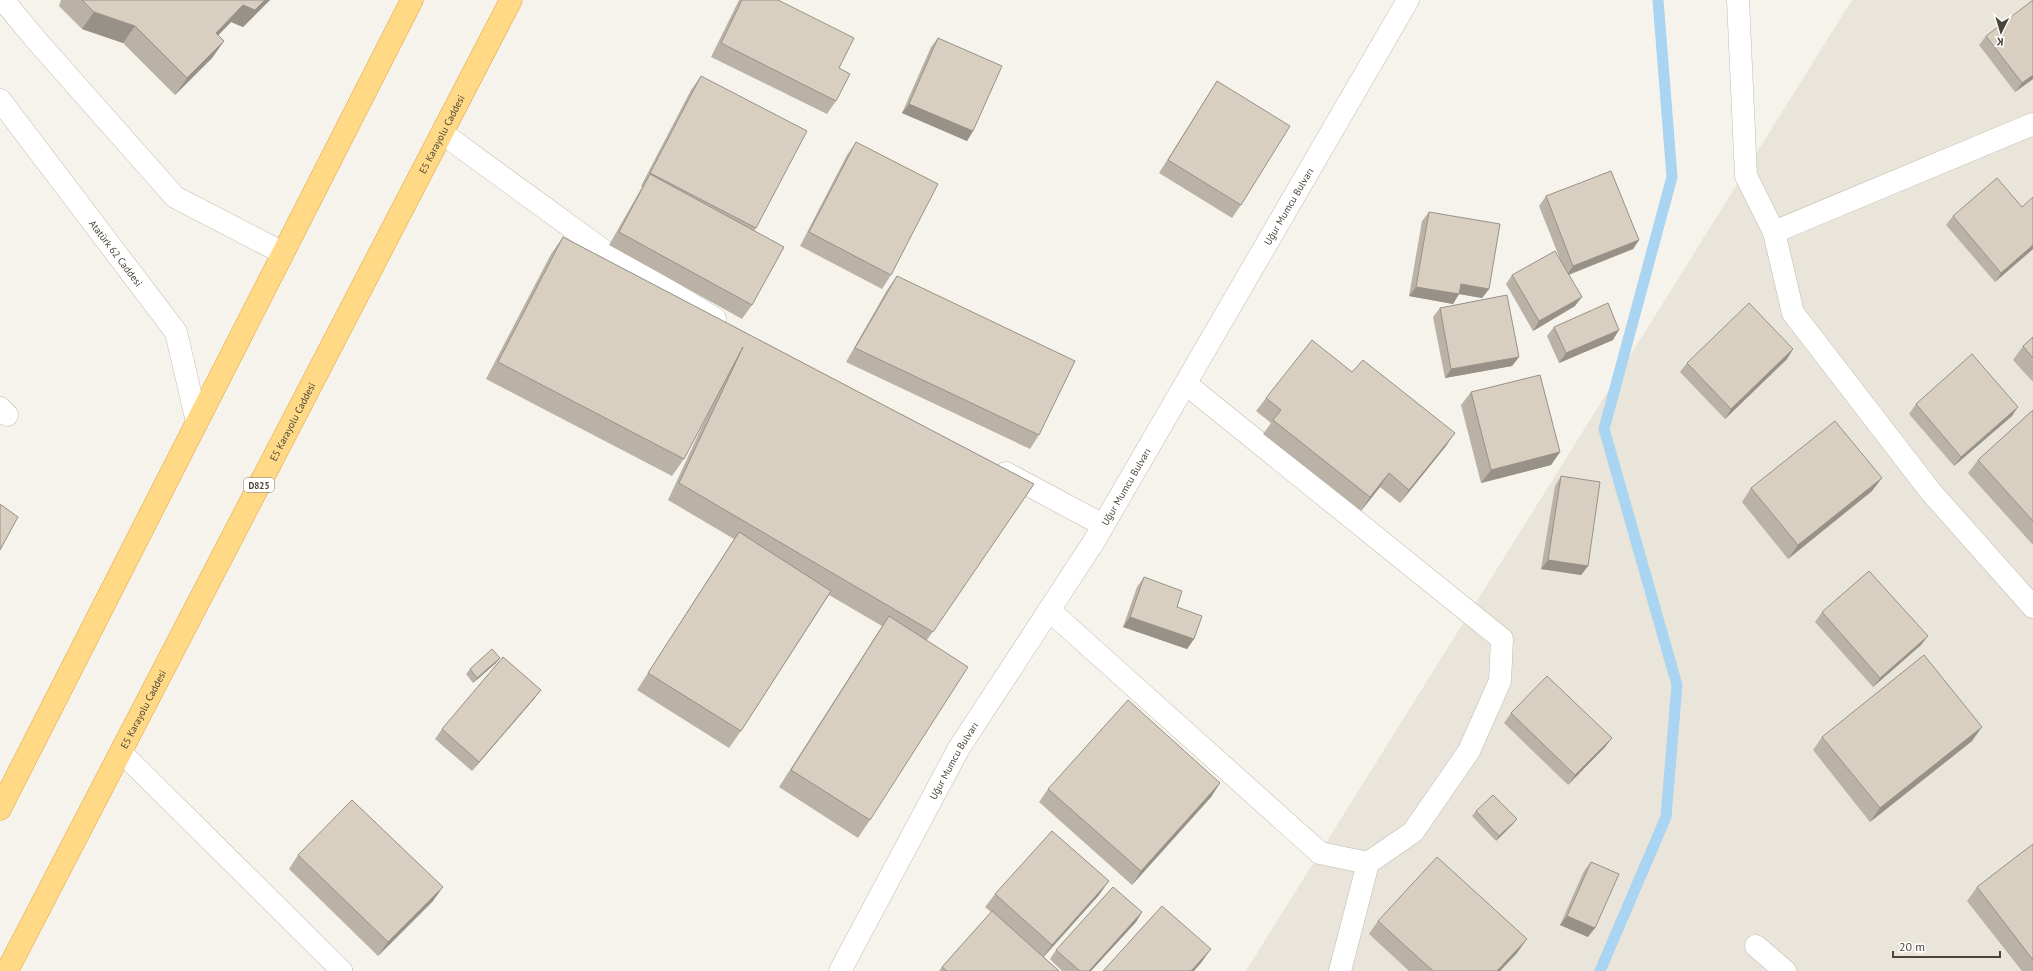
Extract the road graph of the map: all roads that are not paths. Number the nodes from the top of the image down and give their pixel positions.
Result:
1 (3, 0) edge
2 (412, 0) edge
3 (511, 0) edge
4 (1408, 0) edge
5 (1738, 0) edge
6 (0, 100) edge
7 (2031, 127) edge
8 (442, 133) junction
9 (1774, 232) junction
10 (283, 254) junction
11 (732, 328) edge
12 (1186, 384) junction
13 (197, 422) junction
14 (992, 466) edge
15 (1104, 525) junction
16 (2033, 607) edge
17 (1049, 610) junction
18 (121, 752) junction
19 (0, 810) edge
20 (1368, 863) junction
21 (1756, 946) dead end
22 (7, 971) edge
23 (342, 971) edge
24 (840, 971) edge
25 (1340, 971) edge
26 (1785, 971) edge

1 - 10 street
2 - 10 highway
3 - 8 highway, E5 Karayolu Caddesi / D825
4 - 12 street, Uğur Mumcu Bulvarı
5 - 9 street
6 - 13 street, Atatürk 62 Caddesi
7 - 9 street
8 - 11 street
8 - 18 highway, E5 Karayolu Caddesi / D825
9 - 16 street
10 - 13 highway
12 - 15 street, Uğur Mumcu Bulvarı
12 - 20 street
13 - 19 highway
14 - 15 street
15 - 17 street, Uğur Mumcu Bulvarı
17 - 20 street
17 - 24 street, Uğur Mumcu Bulvarı
18 - 22 highway, E5 Karayolu Caddesi / D825
18 - 23 lane
20 - 25 street
21 - 26 street

